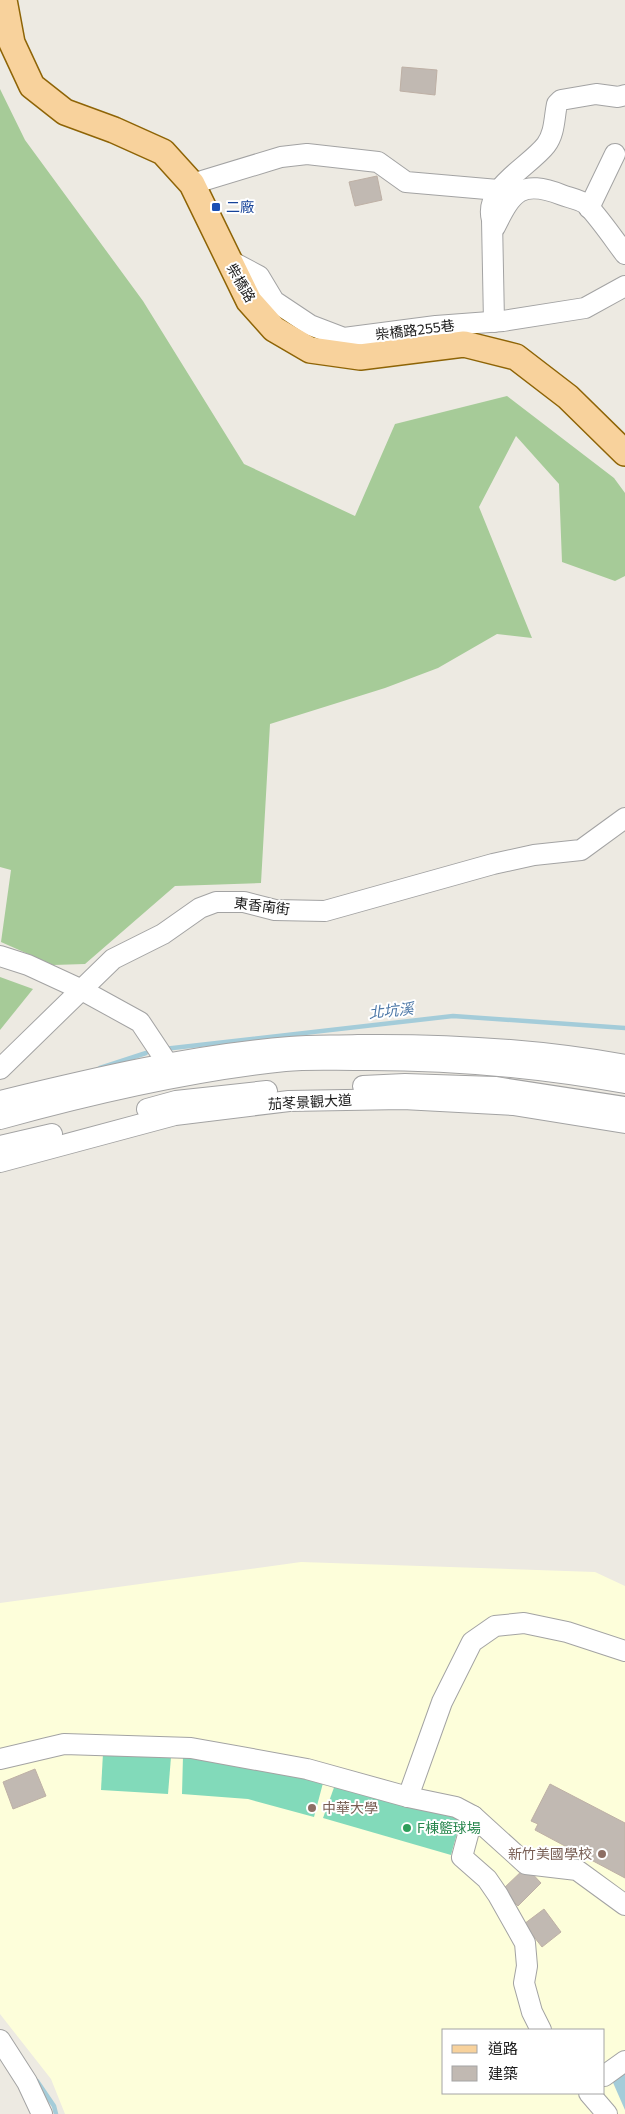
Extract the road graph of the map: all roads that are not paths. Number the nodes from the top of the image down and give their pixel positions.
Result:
1 (4, 0) edge
2 (625, 96) edge
3 (615, 154) dead end
4 (192, 184) junction
5 (498, 190) junction
6 (589, 208) junction
7 (491, 234) junction
8 (625, 254) edge
9 (227, 259) junction
10 (625, 286) edge
11 (494, 322) junction
12 (625, 453) edge
13 (625, 818) edge
14 (0, 956) edge
15 (80, 989) junction
16 (340, 1046) junction
17 (422, 1060) junction
18 (625, 1065) edge
19 (0, 1069) edge
20 (172, 1071) junction
21 (625, 1083) edge
22 (574, 1098) junction
23 (0, 1101) edge
24 (625, 1107) edge
25 (175, 1108) junction
26 (625, 1114) edge
27 (0, 1119) edge
28 (625, 1123) edge
29 (0, 1146) edge
30 (0, 1162) edge
31 (625, 1651) edge
32 (0, 1759) edge
33 (408, 1797) junction
34 (473, 1816) junction
35 (625, 1904) edge
36 (540, 2029) edge
37 (0, 2040) edge
38 (625, 2062) edge
39 (605, 2075) edge
40 (589, 2094) edge
41 (42, 2114) edge
42 (607, 2114) edge

1 - 4 main road, 柴橋路
2 - 5 street
3 - 6 street
4 - 5 street
4 - 9 main road, 柴橋路
5 - 7 street
6 - 7 street
6 - 8 street
7 - 11 street
9 - 11 street, 柴橋路255巷
9 - 12 main road, 柴橋路
10 - 11 street, 柴橋路255巷
13 - 15 street, 東香南街
14 - 15 street
15 - 19 street, 東香南街
15 - 20 street
16 - 17 street
16 - 18 street
16 - 20 street
17 - 20 street
17 - 21 street
20 - 23 street
20 - 27 street
22 - 24 street, 茄苳景觀大道
22 - 25 street, 茄苳景觀大道
22 - 26 street
25 - 28 street, 茄苳景觀大道
25 - 29 street, 茄苳景觀大道
25 - 30 street, 茄苳景觀大道
31 - 33 street
32 - 33 street
33 - 34 street
34 - 35 street
34 - 36 street
37 - 41 street
38 - 39 street
40 - 42 street

